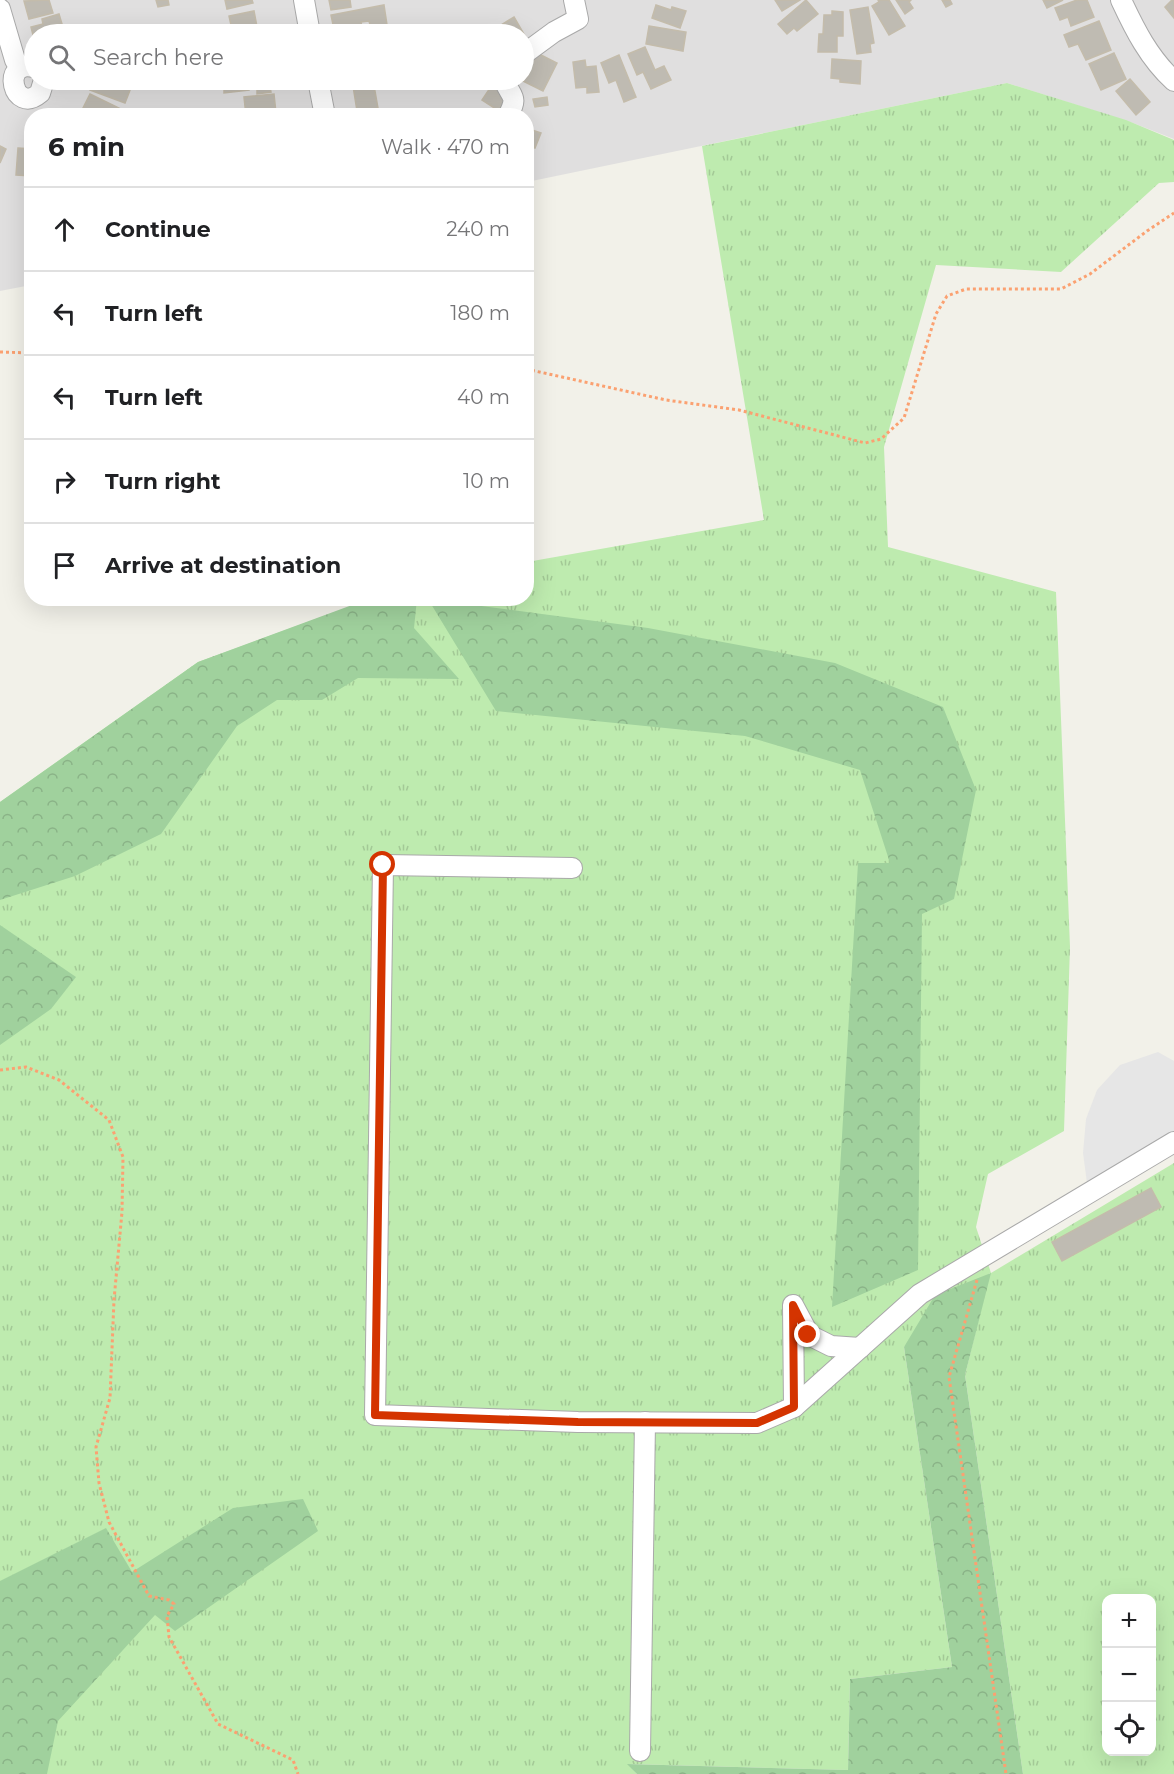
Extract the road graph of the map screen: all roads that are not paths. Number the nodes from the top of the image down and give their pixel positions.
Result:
1 (304, 0) edge
2 (1121, 0) edge
3 (0, 9) edge
4 (576, 9) edge
5 (308, 24) edge
6 (534, 47) edge
7 (24, 66) edge
8 (24, 69) edge
9 (1174, 81) edge
10 (41, 90) edge
11 (320, 90) edge
12 (510, 90) edge
13 (323, 108) edge
14 (513, 108) edge
15 (572, 868) dead end
16 (1174, 1142) edge
17 (860, 1348) junction
18 (794, 1407) junction
19 (645, 1422) junction
20 (640, 1751) dead end

1 - 5 street
2 - 9 street
3 - 7 street
4 - 6 street
8 - 10 street
11 - 13 street
12 - 14 street
15 - 19 street
16 - 17 street
17 - 18 street
17 - 18 street
18 - 19 street
19 - 20 street

